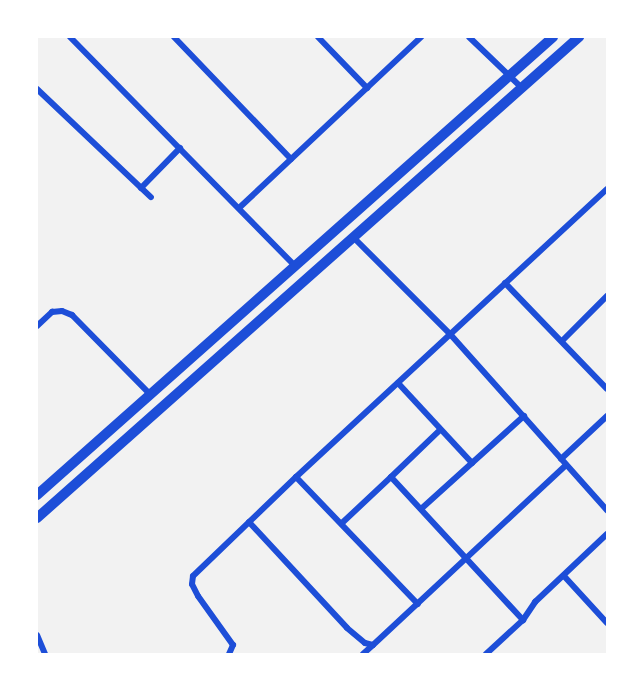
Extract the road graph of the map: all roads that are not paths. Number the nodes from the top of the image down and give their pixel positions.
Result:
1 (70, 37) edge
2 (174, 37) edge
3 (318, 37) edge
4 (421, 37) edge
5 (469, 37) edge
6 (553, 37) edge
7 (579, 37) edge
8 (510, 76) junction
9 (367, 88) junction
10 (522, 88) junction
11 (37, 89) edge
12 (180, 148) junction
13 (291, 159) junction
14 (141, 188) junction
15 (607, 189) edge
16 (151, 197) dead end
17 (239, 208) junction
18 (352, 236) junction
19 (295, 266) junction
20 (505, 283) junction
21 (607, 296) edge
22 (37, 326) edge
23 (450, 334) junction
24 (562, 341) junction
25 (398, 383) junction
26 (607, 389) edge
27 (150, 394) junction
28 (524, 416) junction
29 (607, 416) edge
30 (440, 430) junction
31 (564, 462) junction
32 (472, 463) junction
33 (296, 477) junction
34 (391, 477) junction
35 (37, 495) edge
36 (421, 509) junction
37 (607, 510) edge
38 (37, 518) edge
39 (250, 522) junction
40 (342, 523) junction
41 (607, 534) edge
42 (466, 559) junction
43 (564, 576) junction
44 (418, 604) junction
45 (523, 620) junction
46 (607, 623) edge
47 (37, 635) edge
48 (373, 645) junction
49 (45, 654) edge
50 (229, 654) edge
51 (363, 654) edge
52 (486, 654) edge

1 - 12 street
2 - 13 street
3 - 9 street
4 - 9 street
5 - 8 street
6 - 8 main road
7 - 10 main road
8 - 10 street
8 - 19 main road
9 - 13 street
10 - 18 main road
11 - 14 street
12 - 14 street
12 - 17 street
13 - 17 street
14 - 16 street
15 - 20 street
17 - 19 street
18 - 23 street
18 - 38 main road
19 - 27 main road
20 - 23 street
20 - 24 street
21 - 24 street
22 - 27 street
23 - 25 street
23 - 28 street
24 - 26 street
25 - 30 street
25 - 33 street
27 - 35 main road
28 - 31 street
28 - 32 street
29 - 31 street
30 - 32 street
30 - 34 street
31 - 37 street
31 - 42 street
32 - 36 street
33 - 39 street
33 - 40 street
34 - 36 street
34 - 40 street
36 - 42 street
39 - 48 street
39 - 50 street
40 - 44 street
41 - 43 street
42 - 44 street
42 - 45 street
43 - 45 street
43 - 46 street
44 - 48 street
45 - 52 street
47 - 49 street
48 - 51 street

